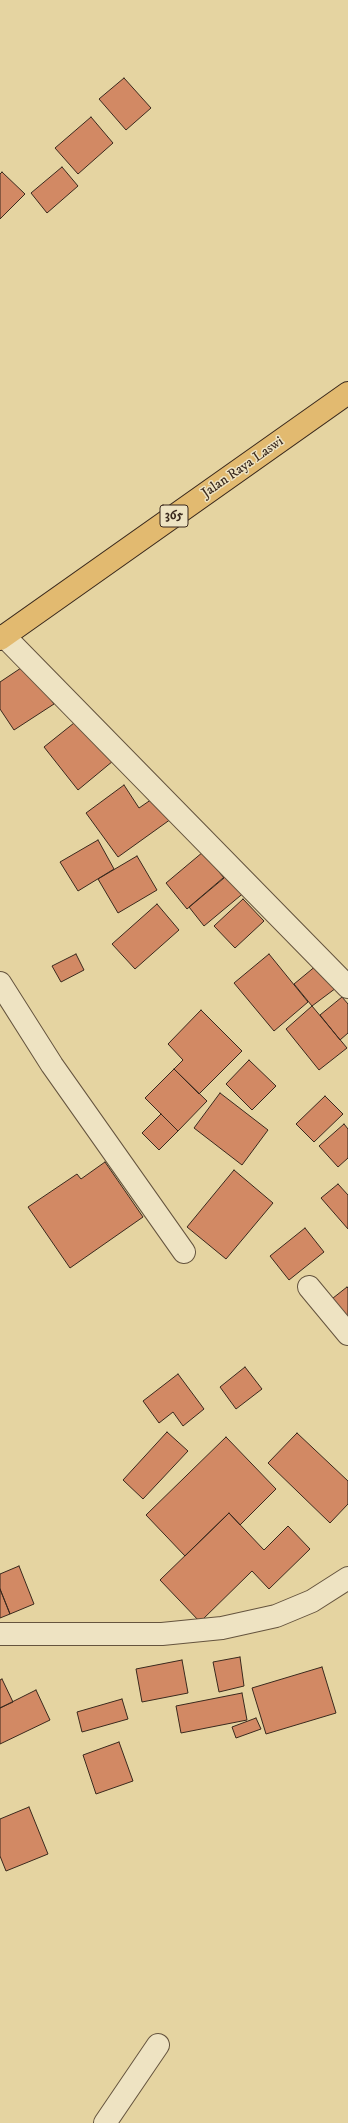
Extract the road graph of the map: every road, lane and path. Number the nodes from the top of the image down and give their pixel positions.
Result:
1 (348, 393) edge
2 (2, 638) edge
3 (0, 984) edge
4 (348, 987) edge
5 (184, 1252) dead end
6 (309, 1286) dead end
7 (348, 1334) edge
8 (348, 1578) edge
9 (0, 1634) edge
10 (158, 2045) dead end
11 (105, 2123) edge

1 - 2 main road, Jalan Raya Laswi / 365
2 - 4 street
3 - 5 street
6 - 7 street
8 - 9 street
10 - 11 street

